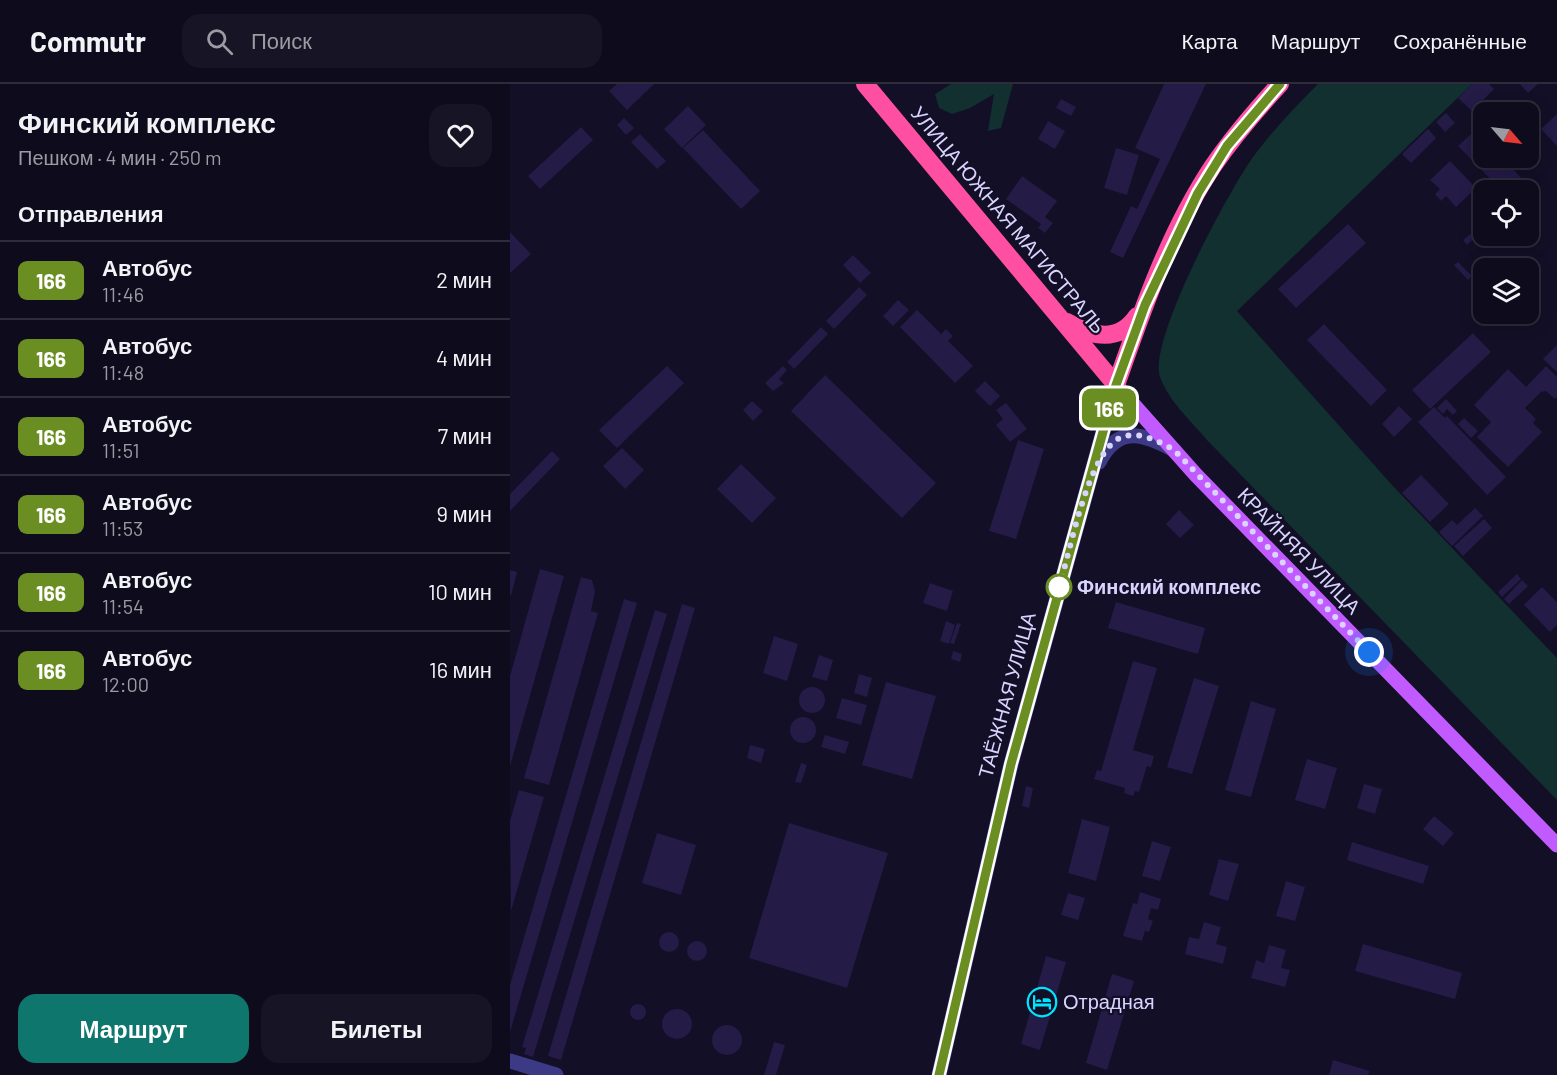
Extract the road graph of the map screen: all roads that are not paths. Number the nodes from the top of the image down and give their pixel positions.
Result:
1 (865, 84) edge
2 (1280, 84) edge
3 (1145, 305) junction
4 (1056, 316) junction
5 (1116, 385) junction
6 (1174, 450) junction
7 (1088, 483) junction
8 (1557, 845) edge
9 (510, 1061) edge
10 (556, 1075) edge
11 (939, 1075) edge

1 - 4 highway, УЛИЦА ЮЖНАЯ МАГИСТРАЛЬ
2 - 3 highway, ТАЁЖНАЯ УЛИЦА
3 - 4 highway
3 - 5 highway, ТАЁЖНАЯ УЛИЦА
4 - 5 highway, УЛИЦА ЮЖНАЯ МАГИСТРАЛЬ
5 - 6 main road, КРАЙНЯЯ УЛИЦА
5 - 7 street, ТАЁЖНАЯ УЛИЦА
6 - 7 street
6 - 8 main road, КРАЙНЯЯ УЛИЦА
7 - 11 street, ТАЁЖНАЯ УЛИЦА
9 - 10 street

